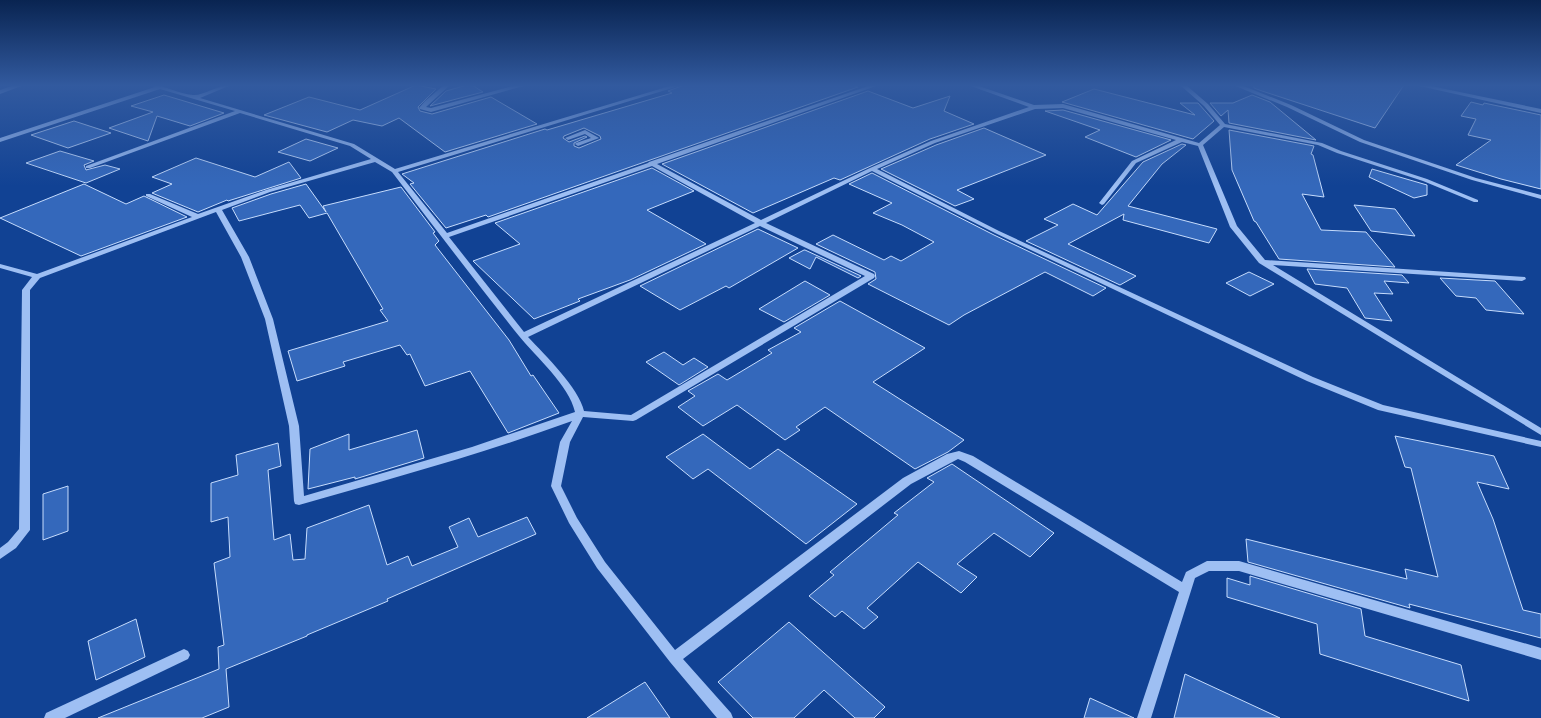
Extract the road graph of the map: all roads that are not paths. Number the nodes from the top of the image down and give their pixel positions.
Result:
1 (62, 119) edge
2 (221, 119) edge
3 (266, 119) edge
4 (571, 119) edge
5 (782, 119) edge
6 (1003, 119) edge
7 (1105, 119) edge
8 (1217, 119) edge
9 (1315, 119) edge
10 (1223, 125) junction
11 (568, 138) dead end
12 (0, 140) edge
13 (1180, 141) junction
14 (578, 144) dead end
15 (1200, 145) junction
16 (374, 160) junction
17 (651, 163) junction
18 (88, 167) dead end
19 (872, 169) junction
20 (394, 171) junction
21 (148, 195) dead end
22 (1541, 197) edge
23 (1476, 201) dead end
24 (1102, 203) dead end
25 (218, 210) junction
26 (198, 217) junction
27 (760, 223) junction
28 (446, 236) junction
29 (1262, 261) junction
30 (0, 266) edge
31 (38, 276) junction
32 (1522, 279) dead end
33 (523, 336) junction
34 (580, 414) junction
35 (1541, 432) edge
36 (1541, 444) edge
37 (0, 554) edge
38 (1185, 590) junction
39 (1541, 654) edge
40 (184, 655) dead end
41 (674, 658) junction
42 (51, 718) edge
43 (726, 718) edge
44 (1144, 718) edge

1 - 12 street
2 - 18 street
3 - 16 street
4 - 20 street
5 - 17 street
6 - 19 street
7 - 13 street
8 - 10 street
9 - 22 street
10 - 15 street
10 - 23 street
11 - 14 street
13 - 15 street
13 - 24 street
15 - 29 street
16 - 20 street
16 - 25 street
17 - 27 street
17 - 28 street
19 - 27 street
19 - 36 street
20 - 28 street
21 - 26 street
25 - 26 street
25 - 34 street
26 - 31 street
27 - 33 street
27 - 34 street
28 - 33 street
29 - 32 street
29 - 35 street
30 - 31 street
31 - 37 street
33 - 34 street
34 - 41 street
38 - 39 street
38 - 41 street
38 - 44 street
40 - 42 street
41 - 43 street

